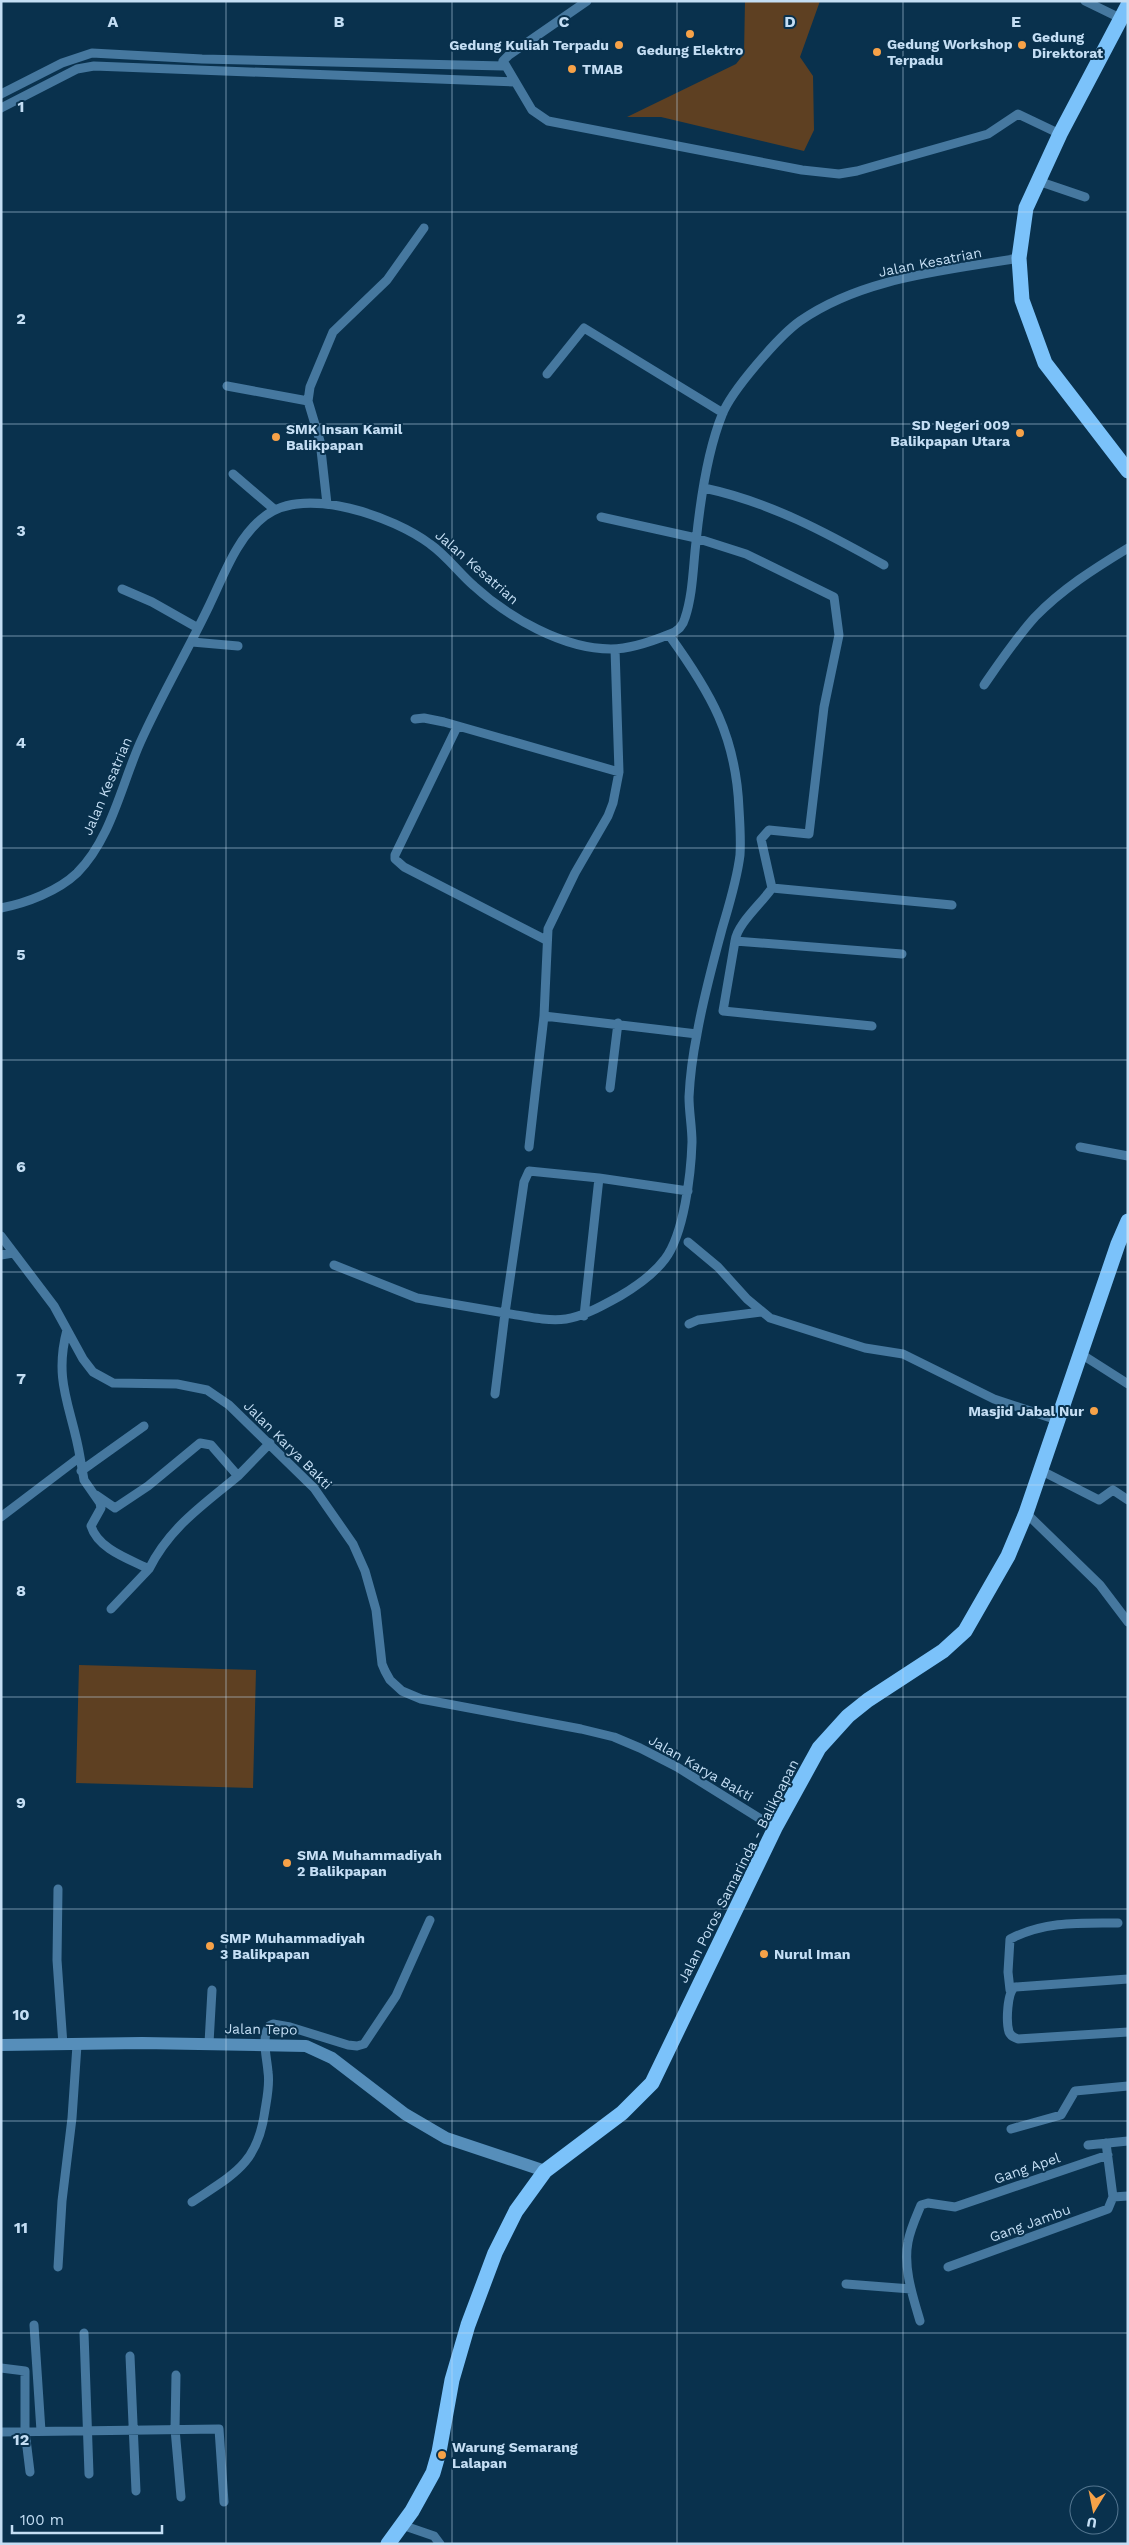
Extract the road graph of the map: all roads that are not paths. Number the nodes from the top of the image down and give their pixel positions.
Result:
1 (587, 1) edge
2 (1085, 1) edge
3 (1125, 12) edge
4 (504, 66) junction
5 (514, 82) junction
6 (1, 94) edge
7 (1, 108) edge
8 (1060, 134) junction
9 (1038, 181) junction
10 (1085, 196) dead end
11 (424, 228) dead end
12 (1019, 258) junction
13 (547, 374) dead end
14 (226, 386) dead end
15 (308, 401) junction
16 (723, 413) junction
17 (1128, 471) edge
18 (233, 474) dead end
19 (704, 488) junction
20 (327, 504) junction
21 (275, 510) junction
22 (601, 517) dead end
23 (696, 538) junction
24 (1128, 548) edge
25 (884, 565) dead end
26 (122, 589) dead end
27 (198, 628) junction
28 (669, 635) junction
29 (192, 642) junction
30 (238, 646) dead end
31 (615, 649) junction
32 (984, 685) dead end
33 (415, 719) dead end
34 (457, 727) junction
35 (619, 772) junction
36 (772, 888) junction
37 (952, 905) dead end
38 (1, 908) edge
39 (546, 940) junction
40 (735, 941) junction
41 (902, 954) dead end
42 (544, 1016) junction
43 (618, 1023) junction
44 (872, 1026) dead end
45 (697, 1034) junction
46 (610, 1088) dead end
47 (529, 1147) dead end
48 (1080, 1147) dead end
49 (1128, 1156) edge
50 (599, 1178) junction
51 (688, 1191) junction
52 (1128, 1221) edge
53 (1, 1236) edge
54 (688, 1242) dead end
55 (13, 1253) junction
56 (1, 1255) edge
57 (334, 1265) dead end
58 (761, 1312) junction
59 (505, 1313) junction
60 (584, 1316) junction
61 (689, 1324) dead end
62 (67, 1330) junction
63 (1082, 1354) junction
64 (1128, 1384) edge
65 (495, 1394) dead end
66 (1057, 1420) junction
67 (144, 1426) dead end
68 (270, 1443) junction
69 (80, 1457) junction
70 (1040, 1470) junction
71 (82, 1471) junction
72 (238, 1476) junction
73 (96, 1495) junction
74 (1128, 1500) edge
75 (1026, 1513) junction
76 (1, 1517) edge
77 (149, 1569) junction
78 (111, 1609) dead end
79 (1128, 1622) edge
80 (775, 1828) junction
81 (58, 1889) dead end
82 (430, 1920) dead end
83 (1118, 1923) dead end
84 (1128, 1979) edge
85 (212, 1990) dead end
86 (1010, 1990) junction
87 (1128, 2032) edge
88 (209, 2043) junction
89 (265, 2044) junction
90 (1, 2045) edge
91 (63, 2045) junction
92 (77, 2045) junction
93 (1128, 2086) edge
94 (1011, 2129) dead end
95 (1128, 2141) edge
96 (1106, 2143) junction
97 (1088, 2145) dead end
98 (1108, 2155) junction
99 (545, 2171) junction
100 (1128, 2196) edge
101 (1113, 2197) junction
102 (192, 2202) dead end
103 (948, 2266) dead end
104 (58, 2267) dead end
105 (846, 2284) dead end
106 (911, 2289) junction
107 (920, 2321) dead end
108 (34, 2325) dead end
109 (84, 2333) dead end
110 (130, 2356) dead end
111 (1, 2368) edge
112 (176, 2375) dead end
113 (86, 2429) junction
114 (132, 2429) junction
115 (175, 2429) junction
116 (40, 2431) junction
117 (1, 2432) edge
118 (25, 2432) junction
119 (30, 2472) dead end
120 (88, 2474) dead end
121 (136, 2491) dead end
122 (181, 2498) dead end
123 (224, 2502) dead end
124 (402, 2525) junction
125 (388, 2544) edge
126 (440, 2544) edge

1 - 4 street
2 - 3 street
3 - 8 highway
4 - 5 street
4 - 6 street
5 - 7 street
5 - 8 street
8 - 9 highway
9 - 10 street
9 - 12 highway
11 - 15 street
12 - 16 street, Jalan Kesatrian
12 - 17 highway
13 - 16 street
14 - 15 street
15 - 20 street
16 - 19 street, Jalan Kesatrian
18 - 21 street
19 - 23 street, Jalan Kesatrian
19 - 25 street
20 - 21 street, Jalan Kesatrian
20 - 31 street, Jalan Kesatrian
21 - 27 street, Jalan Kesatrian
22 - 23 street
23 - 28 street, Jalan Kesatrian
23 - 36 street
24 - 32 street
26 - 27 street
27 - 29 street, Jalan Kesatrian
28 - 31 street, Jalan Kesatrian
28 - 45 street
29 - 30 street
29 - 38 street, Jalan Kesatrian
31 - 35 street
33 - 34 street
34 - 35 street
34 - 39 street
35 - 39 street
36 - 37 street
36 - 40 street
39 - 42 street
40 - 41 street
40 - 44 street
42 - 43 street
42 - 47 street
43 - 45 street
43 - 46 street
45 - 51 street
48 - 49 street
50 - 51 street
50 - 59 street
50 - 60 street
51 - 60 street
52 - 63 highway, Jalan Poros Samarinda - Balikpapan
53 - 55 street, Jalan Karya Bakti
54 - 58 street
55 - 56 street
55 - 62 street, Jalan Karya Bakti
57 - 59 street
58 - 61 street
58 - 66 street
59 - 60 street
59 - 65 street
62 - 68 street, Jalan Karya Bakti
62 - 69 street
63 - 64 street
63 - 66 highway, Jalan Poros Samarinda - Balikpapan
66 - 70 highway, Jalan Poros Samarinda - Balikpapan
67 - 71 street
68 - 72 street
68 - 80 street, Jalan Karya Bakti
69 - 71 street
69 - 76 street
70 - 74 street
70 - 75 highway, Jalan Poros Samarinda - Balikpapan
71 - 73 street
72 - 73 street
72 - 77 street
73 - 77 street
75 - 79 street
75 - 80 highway, Jalan Poros Samarinda - Balikpapan
77 - 78 street
80 - 99 highway, Jalan Poros Samarinda - Balikpapan
81 - 91 street
82 - 89 street
83 - 86 street
84 - 86 street
85 - 88 street
86 - 87 street
88 - 89 street, Jalan Tepo
88 - 92 street, Jalan Tepo
89 - 99 street, Jalan Tepo
89 - 102 street
90 - 91 street, Jalan Tepo
91 - 92 street, Jalan Tepo
92 - 104 street
93 - 94 street
95 - 96 street
96 - 97 street
96 - 98 street
98 - 101 street
98 - 106 street, Gang Apel
99 - 124 highway, Jalan Poros Samarinda - Balikpapan
100 - 101 street
101 - 103 street, Gang Jambu
105 - 106 street
106 - 107 street
108 - 116 street
109 - 113 street
110 - 114 street
111 - 118 street
112 - 115 street
113 - 114 street
113 - 116 street
113 - 120 street
114 - 115 street
114 - 121 street
115 - 122 street
115 - 123 street
116 - 118 street
117 - 118 street
118 - 119 street
124 - 125 highway, Jalan Poros Samarinda - Balikpapan
124 - 126 street

